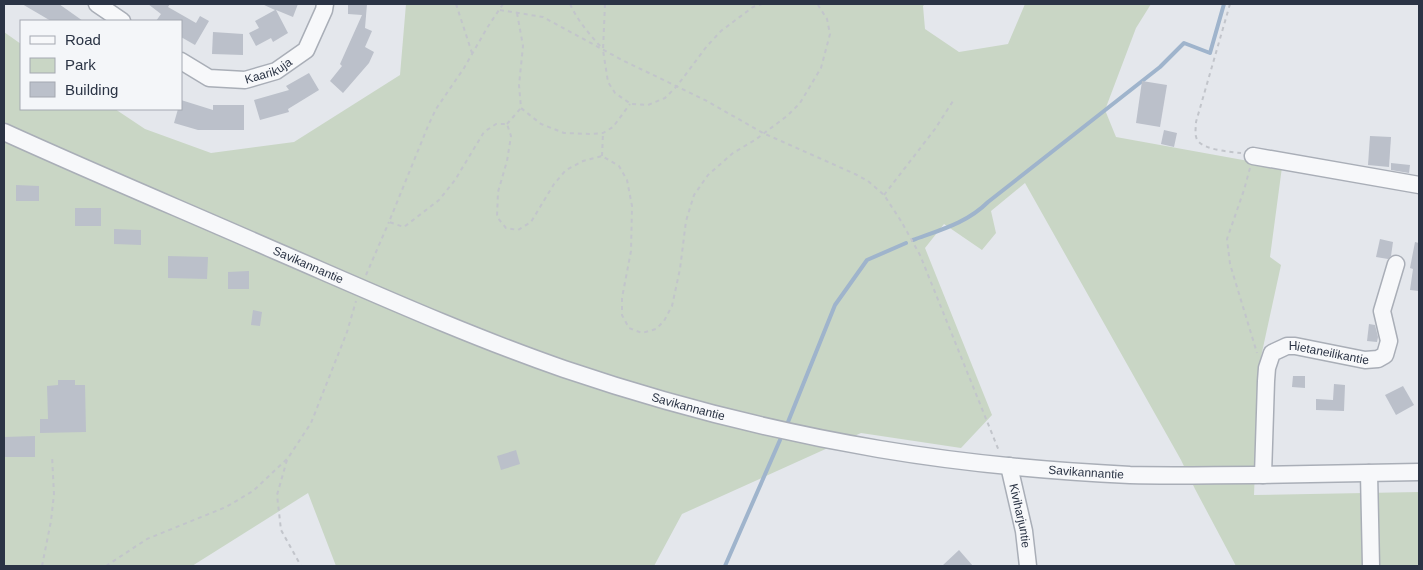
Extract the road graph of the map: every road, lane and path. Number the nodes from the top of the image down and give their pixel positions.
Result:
1 (97, 4) edge
2 (325, 4) edge
3 (456, 4) edge
4 (503, 4) edge
5 (570, 4) edge
6 (605, 4) edge
7 (762, 4) edge
8 (815, 4) edge
9 (1230, 4) edge
10 (500, 10) junction
11 (517, 13) junction
12 (121, 20) edge
13 (603, 50) junction
14 (472, 53) junction
15 (182, 62) edge
16 (677, 86) junction
17 (953, 101) dead end
18 (631, 104) junction
19 (521, 108) junction
20 (507, 124) junction
21 (4, 132) edge
22 (603, 132) junction
23 (763, 133) junction
24 (602, 156) junction
25 (1253, 156) junction
26 (1419, 185) edge
27 (884, 195) junction
28 (388, 222) junction
29 (1396, 264) dead end
30 (360, 287) junction
31 (1257, 354) dead end
32 (52, 456) dead end
33 (288, 458) junction
34 (1006, 465) junction
35 (1419, 472) edge
36 (1369, 473) junction
37 (1263, 475) junction
38 (42, 566) edge
39 (106, 566) edge
40 (301, 566) edge
41 (1028, 566) edge
42 (1371, 566) edge

1 - 12 street
2 - 15 street, Kaarikuja
3 - 14 path
4 - 10 path
5 - 13 path
6 - 13 path
7 - 16 path
8 - 23 path
9 - 25 path
10 - 11 path
10 - 14 path
11 - 13 path
11 - 19 path
13 - 16 path
13 - 18 path
14 - 28 path
16 - 18 path
16 - 23 path
17 - 27 path
18 - 22 path
19 - 20 path
19 - 22 path
20 - 24 path
20 - 28 path
21 - 30 street, Savikannantie
22 - 24 path
23 - 24 path
23 - 27 path
25 - 26 street
25 - 31 path
27 - 34 path
28 - 30 path
29 - 37 street, Hietaneilikantie
30 - 33 path
30 - 34 street, Savikannantie
32 - 38 path
33 - 39 path
33 - 40 path
34 - 37 street, Savikannantie
34 - 41 street, Kiviharjuntie
35 - 36 street, Savikannantie
36 - 37 street, Savikannantie
36 - 42 street

